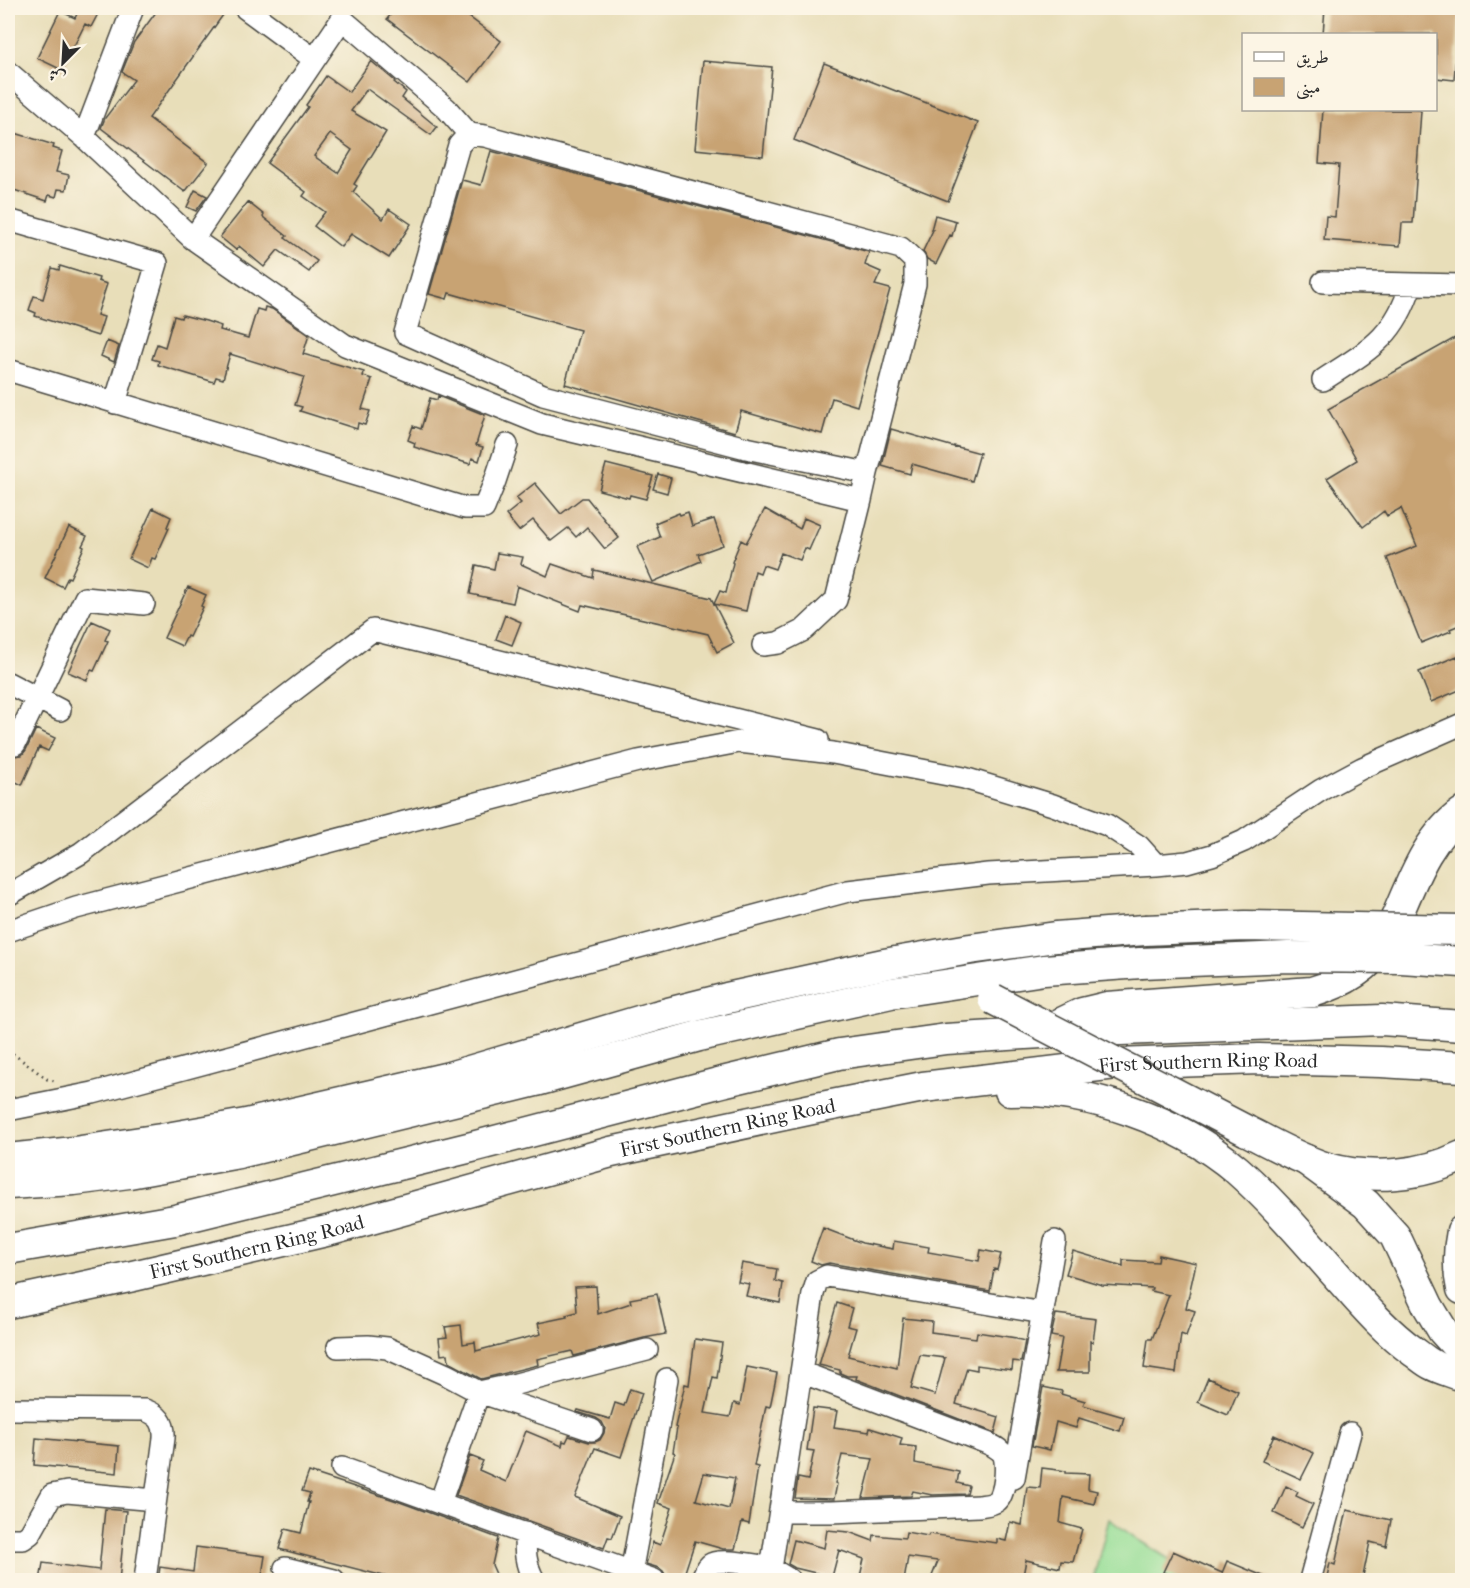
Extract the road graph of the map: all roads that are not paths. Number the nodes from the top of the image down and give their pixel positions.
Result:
1 (133, 8) edge
2 (245, 8) edge
3 (314, 59) junction
4 (8, 72) edge
5 (469, 134) junction
6 (84, 137) junction
7 (8, 220) edge
8 (193, 239) junction
9 (1323, 282) dead end
10 (1411, 285) junction
11 (1462, 285) edge
12 (8, 370) edge
13 (1323, 380) dead end
14 (116, 403) junction
15 (507, 445) dead end
16 (867, 473) junction
17 (861, 500) junction
18 (144, 604) dead end
19 (763, 645) dead end
20 (8, 683) edge
21 (37, 699) junction
22 (60, 710) dead end
23 (1462, 724) edge
24 (15, 744) dead end
25 (964, 778) junction
26 (1462, 813) edge
27 (1156, 865) junction
28 (8, 895) edge
29 (1462, 930) edge
30 (8, 931) edge
31 (1462, 962) edge
32 (891, 993) junction
33 (1462, 1026) edge
34 (1042, 1033) junction
35 (1462, 1067) edge
36 (923, 1088) junction
37 (8, 1110) edge
38 (1462, 1156) edge
39 (8, 1159) edge
40 (1306, 1160) junction
41 (8, 1184) edge
42 (1462, 1231) edge
43 (1055, 1240) dead end
44 (8, 1249) edge
45 (1462, 1289) edge
46 (8, 1303) edge
47 (1043, 1313) junction
48 (338, 1347) dead end
49 (647, 1350) dead end
50 (1462, 1352) edge
51 (801, 1372) junction
52 (1462, 1376) edge
53 (667, 1380) dead end
54 (479, 1392) junction
55 (8, 1409) edge
56 (592, 1430) dead end
57 (1350, 1432) dead end
58 (342, 1468) dead end
59 (1014, 1478) dead end
60 (155, 1500) junction
61 (440, 1503) junction
62 (780, 1512) junction
63 (525, 1533) junction
64 (8, 1539) edge
65 (285, 1568) dead end
66 (771, 1569) junction
67 (631, 1573) junction
68 (145, 1581) edge
69 (334, 1581) edge
70 (534, 1581) edge
71 (654, 1581) edge
72 (701, 1581) edge
73 (790, 1581) edge
74 (1310, 1581) edge

1 - 6 street
2 - 3 street
3 - 5 street
3 - 8 street
4 - 6 street
5 - 16 street
5 - 16 street
6 - 8 street
7 - 14 street
8 - 17 street
9 - 10 street
10 - 11 street
10 - 13 street
12 - 14 street
14 - 15 street
16 - 17 street
17 - 19 street
18 - 21 street
20 - 21 street
21 - 22 street
21 - 24 street
23 - 27 street
25 - 27 street
25 - 28 street
25 - 30 street
26 - 34 highway
27 - 37 street
29 - 39 highway, bridge
31 - 32 highway, bridge
32 - 40 highway, bridge
32 - 41 highway
33 - 34 highway, First Southern Ring Road
34 - 44 highway, First Southern Ring Road
35 - 36 highway, First Southern Ring Road
36 - 46 highway, First Southern Ring Road
36 - 52 highway
38 - 40 highway
40 - 50 highway
42 - 45 highway
43 - 47 street
47 - 51 street
47 - 59 street
48 - 54 street
49 - 54 street
51 - 62 street
51 - 62 street
53 - 67 street
54 - 56 street
54 - 61 street
55 - 60 street
57 - 74 street
58 - 61 street
60 - 64 street
60 - 68 street
61 - 63 street
62 - 66 street
63 - 67 street
63 - 70 street
65 - 69 street
66 - 72 street
66 - 73 street
67 - 71 street

